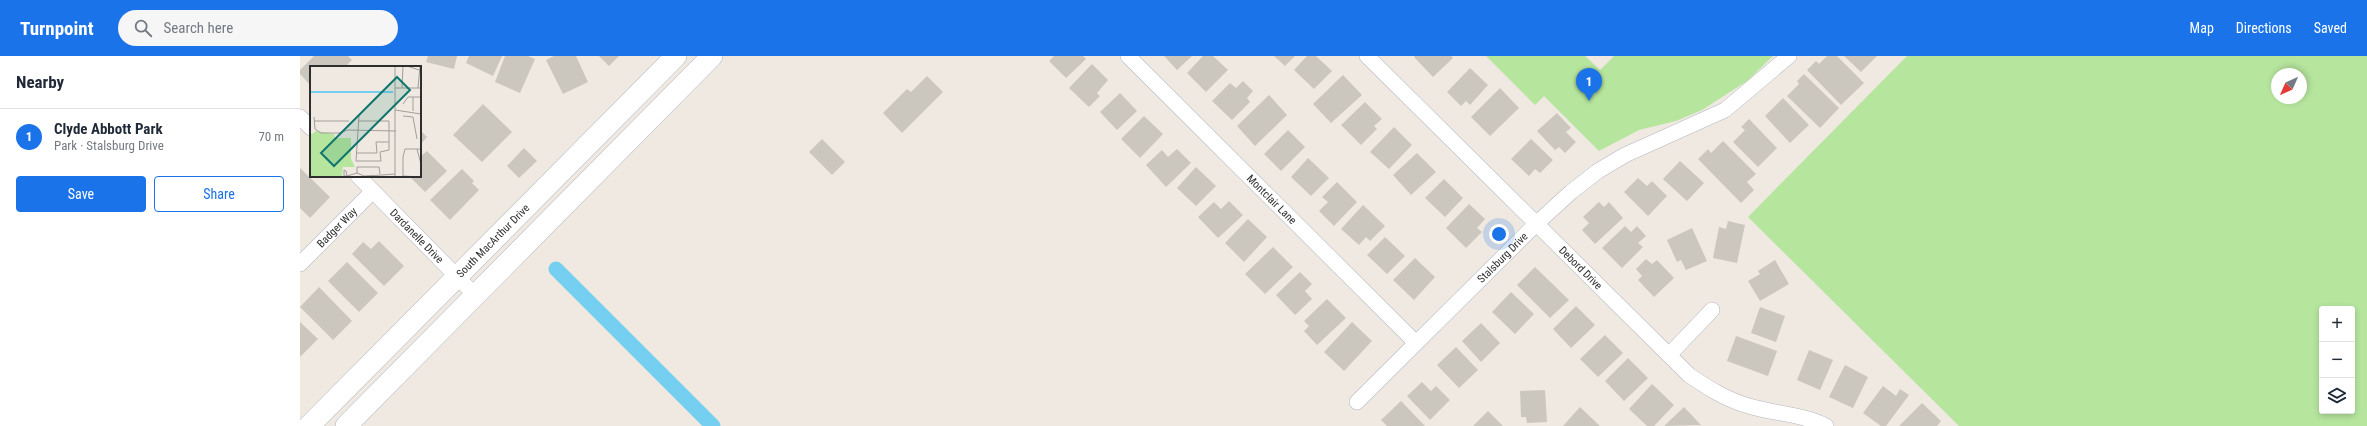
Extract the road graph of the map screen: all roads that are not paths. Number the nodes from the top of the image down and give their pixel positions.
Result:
1 (676, 56) edge
2 (712, 56) edge
3 (1128, 56) edge
4 (1367, 56) edge
5 (1789, 56) edge
6 (300, 117) edge
7 (310, 127) edge
8 (359, 177) edge
9 (373, 191) junction
10 (1536, 224) junction
11 (300, 264) edge
12 (457, 277) junction
13 (475, 295) junction
14 (1712, 310) dead end
15 (1416, 343) junction
16 (1669, 355) junction
17 (1358, 402) dead end
18 (1799, 421) edge
19 (309, 426) edge
20 (346, 426) edge
21 (1826, 426) edge

1 - 12 main road, South MacArthur Drive
2 - 13 main road
3 - 15 street, Montclair Lane
4 - 10 street, Debord Drive
5 - 10 street, Stalsburg Drive
6 - 7 street
8 - 9 street, Dardanelle Drive
9 - 11 street, Badger Way
9 - 12 street, Dardanelle Drive
10 - 15 street, Stalsburg Drive
10 - 16 street, Debord Drive
12 - 13 street, Dardanelle Drive
12 - 19 main road, South MacArthur Drive
13 - 20 main road
14 - 16 street
15 - 17 street, Stalsburg Drive
16 - 18 street, Debord Drive
18 - 21 street, Debord Drive

